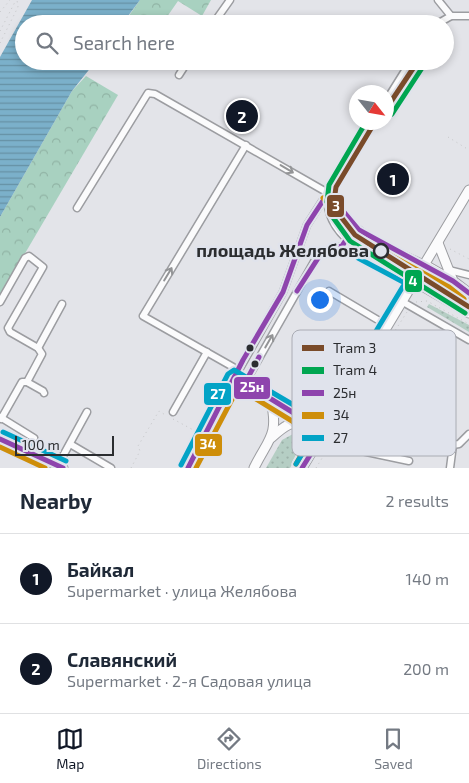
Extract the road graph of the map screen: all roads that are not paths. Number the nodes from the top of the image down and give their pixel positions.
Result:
1 (230, 0) edge
2 (438, 0) edge
3 (219, 15) edge
4 (450, 15) edge
5 (454, 16) edge
6 (469, 16) edge
7 (182, 70) edge
8 (405, 70) edge
9 (179, 75) dead end
10 (394, 88) edge
11 (368, 130) edge
12 (246, 145) junction
13 (469, 190) edge
14 (328, 193) junction
15 (77, 208) dead end
16 (438, 242) junction
17 (344, 243) junction
18 (362, 250) joint
19 (425, 265) junction
20 (449, 270) junction
21 (469, 275) edge
22 (454, 281) junction
23 (414, 283) junction
24 (469, 293) edge
25 (0, 302) edge
26 (403, 302) junction
27 (62, 304) dead end
28 (319, 308) dead end
29 (469, 313) edge
30 (388, 326) junction
31 (386, 330) edge
32 (452, 330) edge
33 (456, 333) edge
34 (469, 340) edge
35 (38, 348) junction
36 (207, 352) junction
37 (235, 377) junction
38 (27, 382) junction
39 (244, 383) junction
40 (44, 393) dead end
41 (272, 401) junction
42 (87, 412) dead end
43 (292, 412) edge
44 (173, 415) road end
45 (1, 418) edge
46 (292, 423) edge
47 (469, 434) edge
48 (0, 439) edge
49 (271, 439) junction
50 (70, 444) junction
51 (456, 444) edge
52 (28, 450) junction
53 (310, 456) edge
54 (385, 456) edge
55 (409, 461) dead end
56 (61, 467) edge
57 (254, 467) edge
58 (111, 468) edge
59 (188, 468) edge
60 (302, 468) edge

1 - 3 street
2 - 4 street
5 - 6 street
7 - 9 street
8 - 10 street
11 - 14 street
12 -> 14 street
12 - 15 street
36 -> 12 street
13 - 16 main road
14 - 17 street
14 - 19 street
14 - 37 street
16 - 19 main road
16 - 20 main road
17 - 18 street
17 - 23 street
39 -> 17 street
18 - 23 main road
19 - 22 main road
19 - 23 main road
20 - 21 street
20 - 22 main road
22 - 24 main road
23 - 26 main road
23 - 29 main road
25 - 35 street
26 - 30 main road
26 - 32 street
27 - 35 street
28 - 30 street
30 - 31 main road
33 - 34 street
35 - 38 street
36 - 37 street
36 - 44 street
37 - 39 main road
37 - 59 main road
38 - 40 street
38 - 45 street
39 - 41 main road
41 - 43 main road
41 - 49 main road
42 - 50 street
45 - 52 street
46 - 49 main road
47 - 51 street
48 - 52 main road
49 - 57 main road
50 - 56 street
50 - 58 street
52 - 56 main road
53 - 60 main road
54 - 55 street

